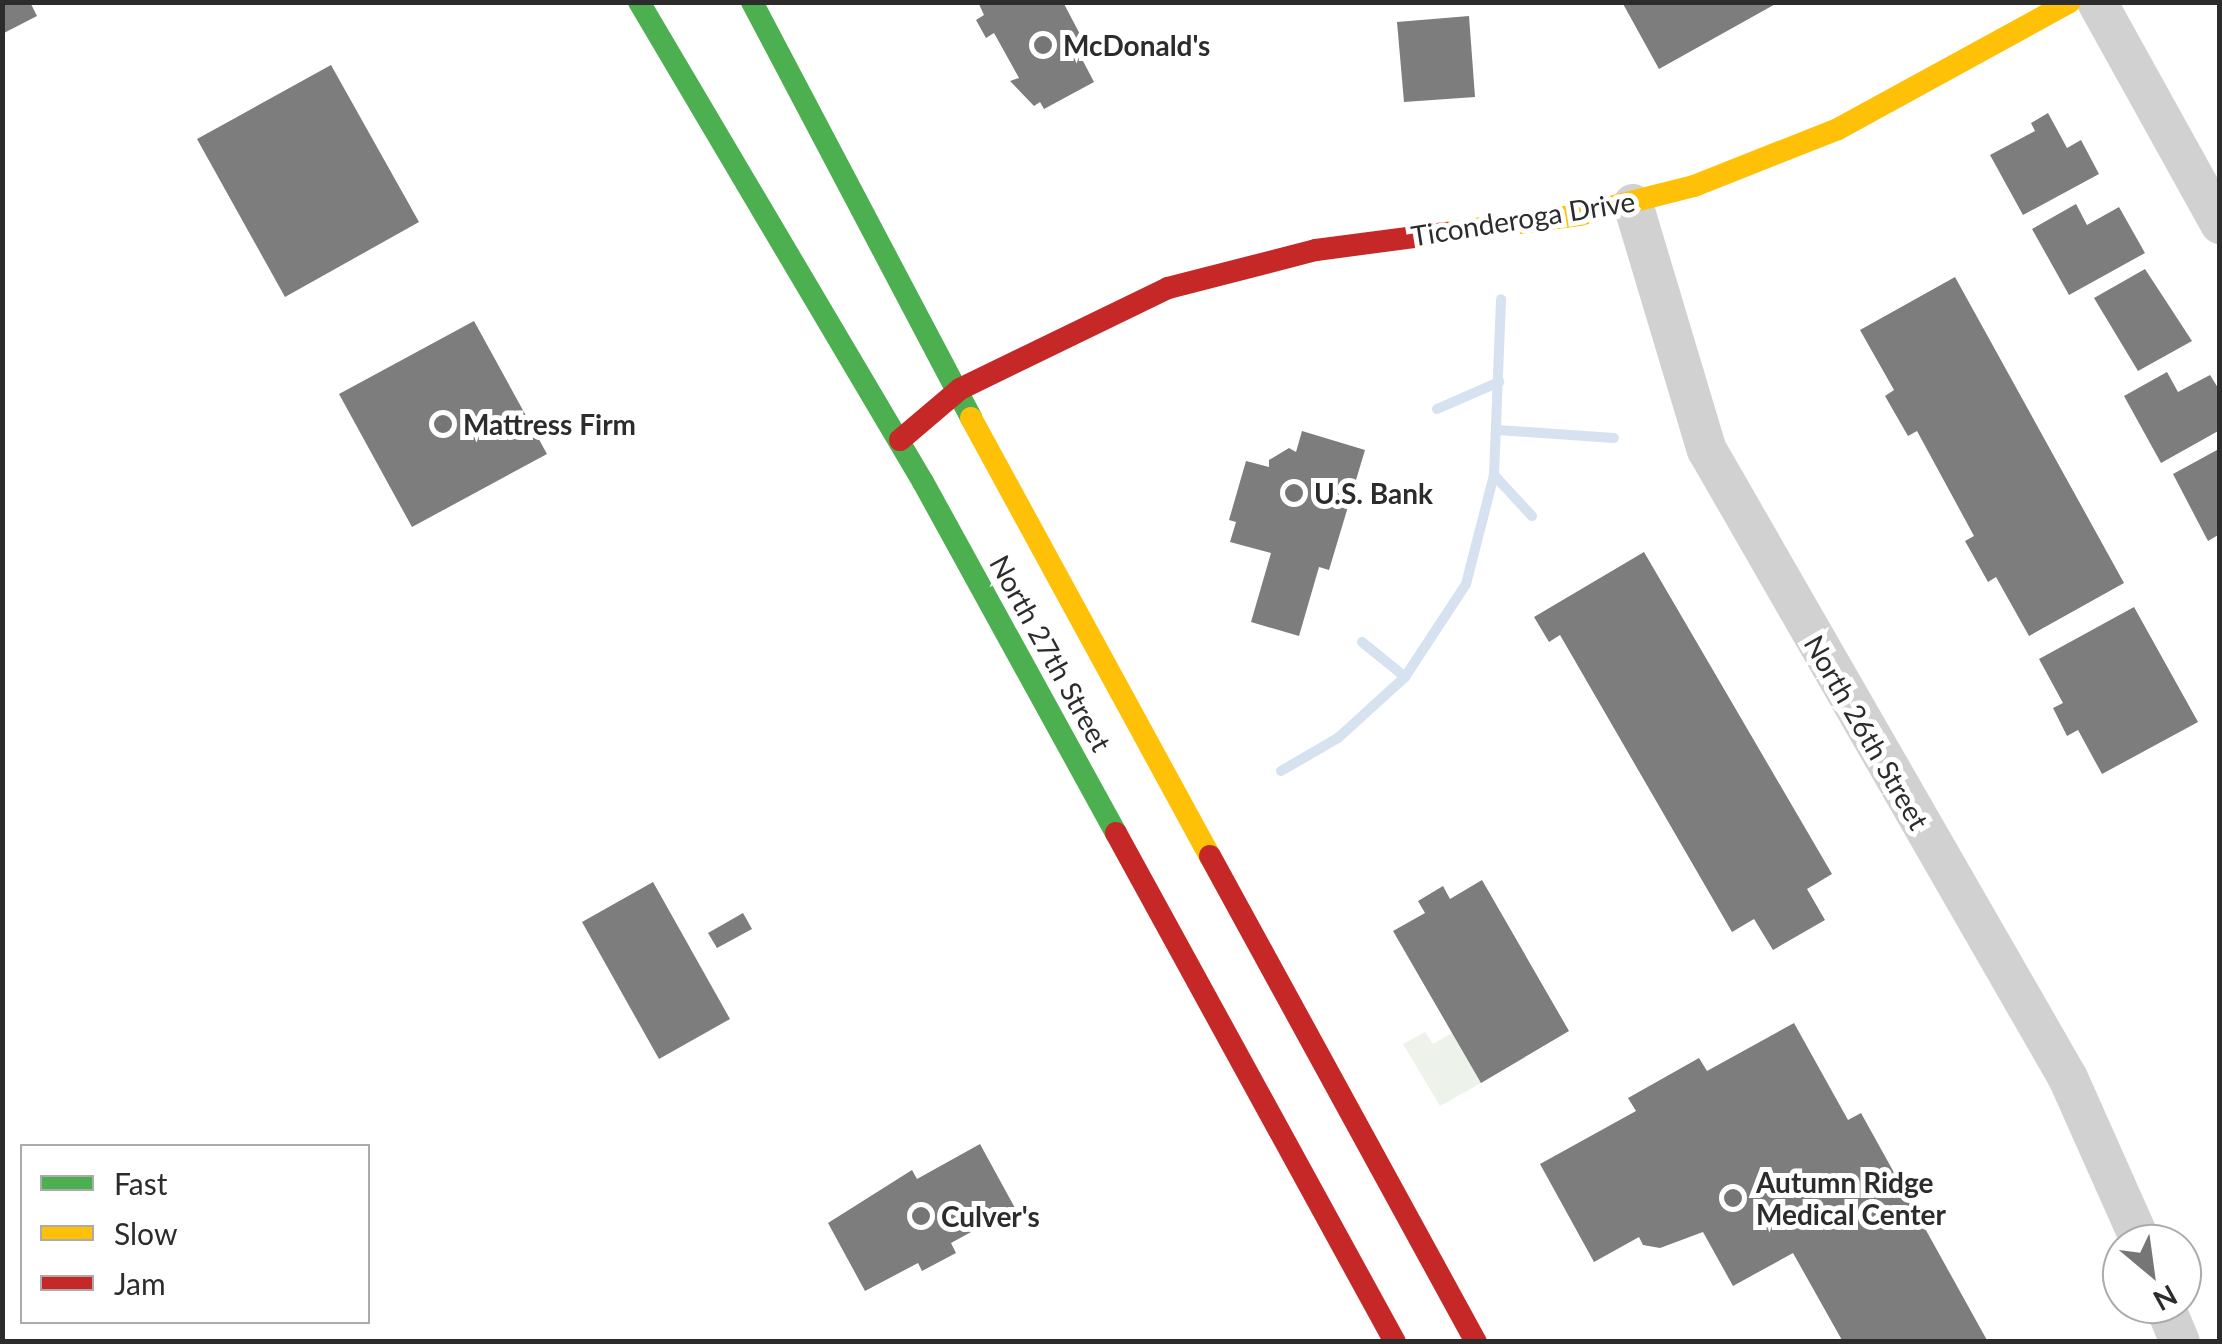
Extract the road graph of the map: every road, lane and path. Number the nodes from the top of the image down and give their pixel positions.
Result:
1 (639, 2) edge
2 (752, 2) edge
3 (2070, 2) edge
4 (2097, 2) edge
5 (1633, 204) junction
6 (2220, 224) edge
7 (960, 390) junction
8 (879, 405) junction
9 (900, 440) junction
10 (2133, 1224) edge
11 (1395, 1342) edge
12 (1476, 1342) edge

1 - 8 main road, North 27th Street
2 - 7 main road, North 27th Street
3 - 5 main road, Ticonderoga Drive
4 - 6 street
5 - 7 main road, Ticonderoga Drive
5 - 10 street, North 26th Street
7 - 8 street, Ticonderoga Drive
7 - 9 main road, Ticonderoga Drive
7 - 12 main road, North 27th Street
8 - 9 main road, North 27th Street
9 - 11 main road, North 27th Street

